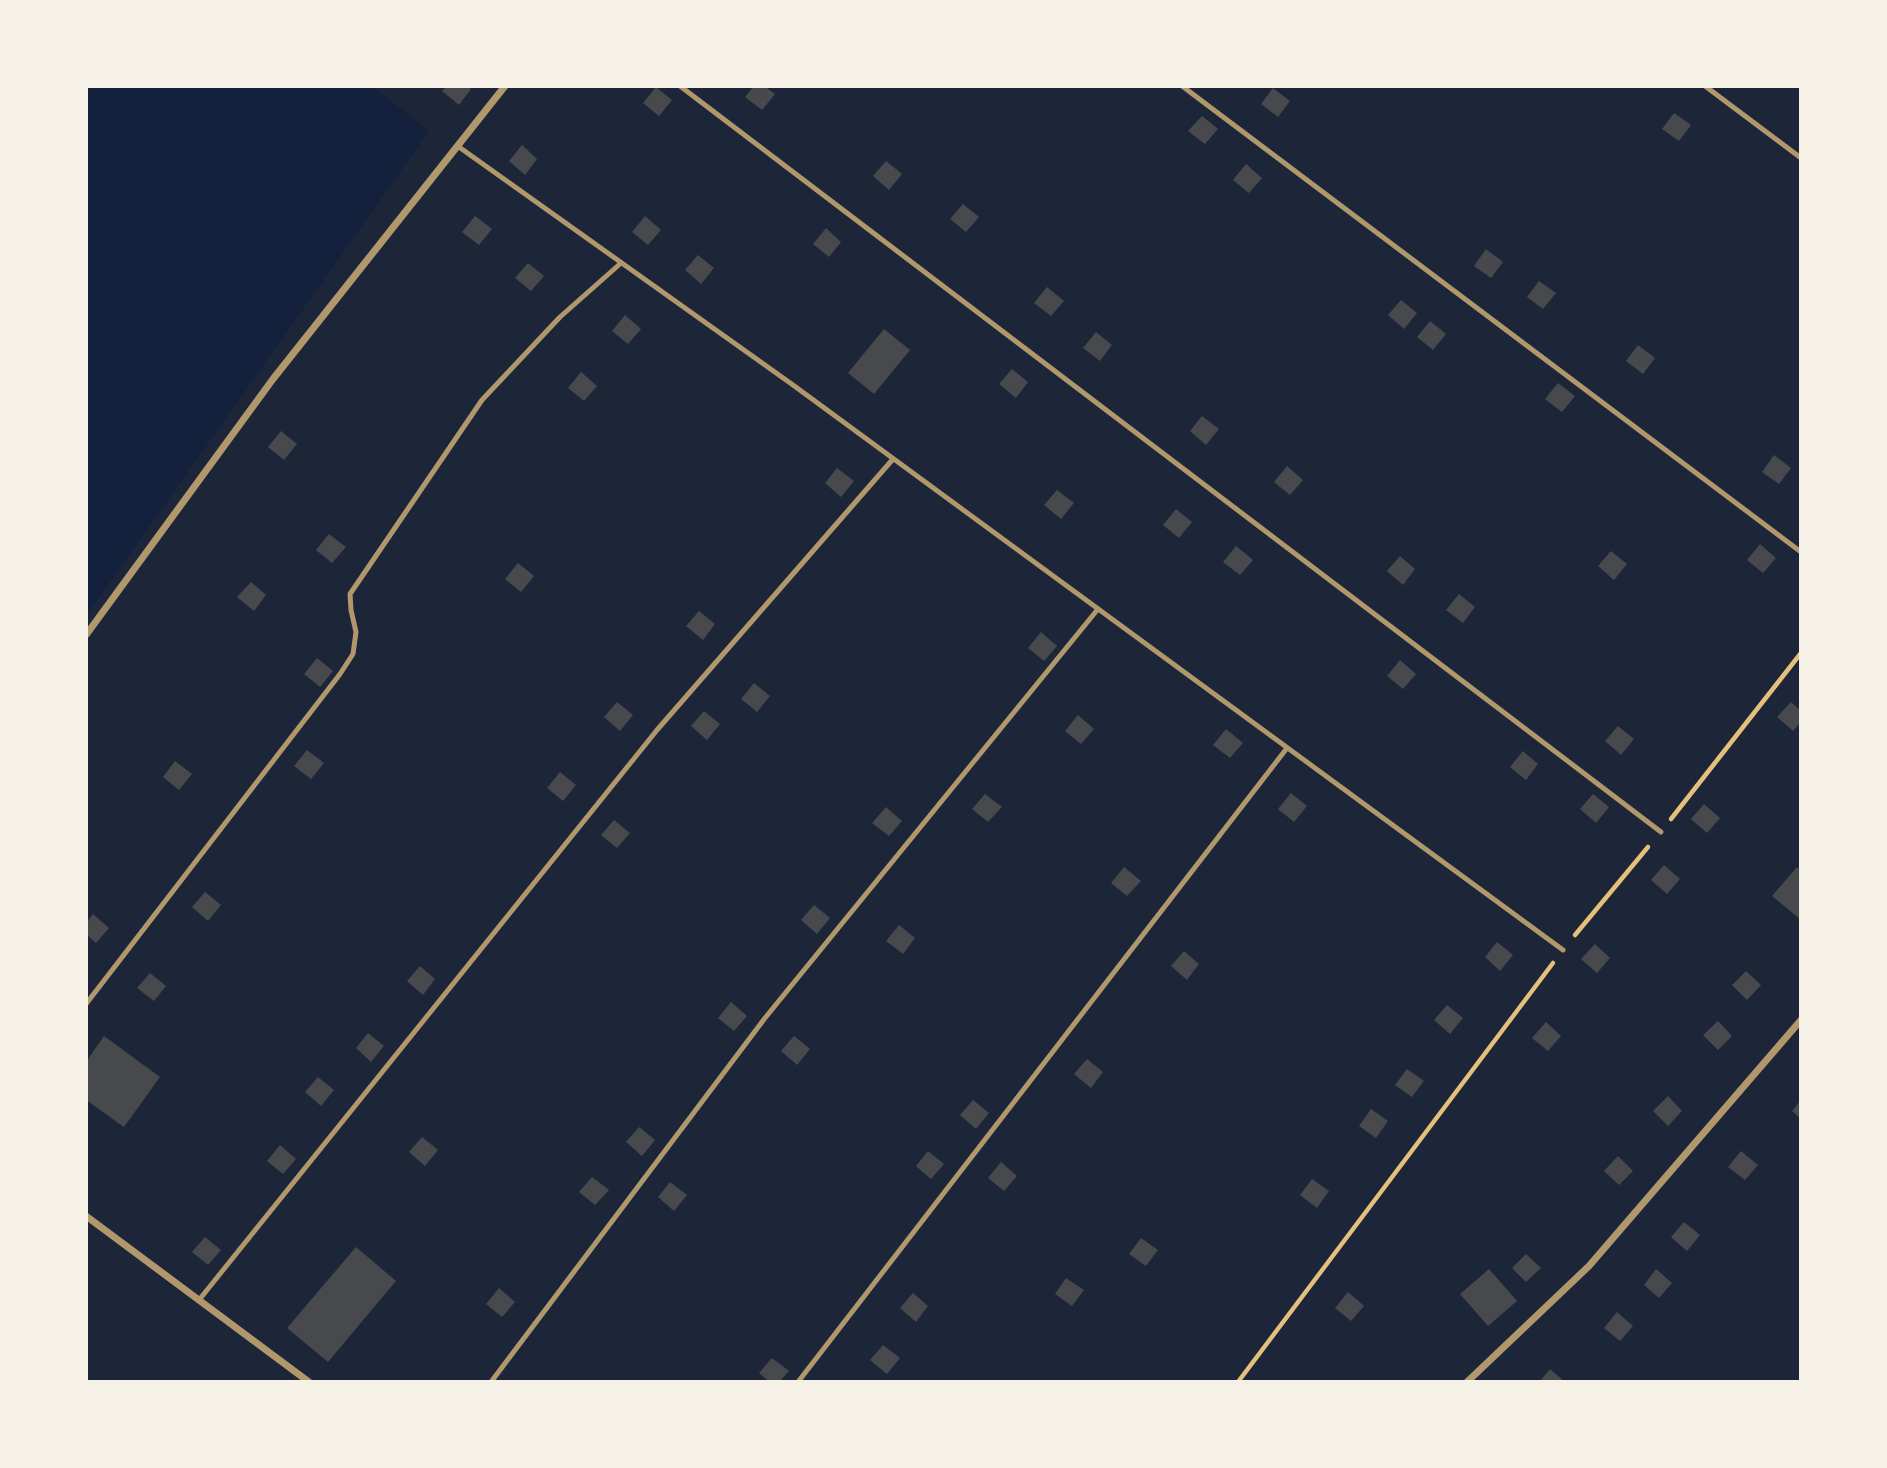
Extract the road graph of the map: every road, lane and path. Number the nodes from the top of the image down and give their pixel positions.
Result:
1 (505, 86) edge
2 (680, 86) edge
3 (1182, 86) edge
4 (1705, 86) edge
5 (459, 147) junction
6 (1801, 158) edge
7 (621, 263) junction
8 (893, 459) junction
9 (1801, 552) edge
10 (1098, 609) junction
11 (86, 635) edge
12 (1801, 653) edge
13 (1287, 748) junction
14 (1661, 832) junction
15 (1563, 950) junction
16 (86, 1004) edge
17 (1801, 1020) edge
18 (86, 1216) edge
19 (199, 1300) junction
20 (309, 1382) edge
21 (491, 1382) edge
22 (798, 1382) edge
23 (1237, 1382) edge
24 (1467, 1382) edge

1 - 5 street
2 - 14 lane
3 - 9 lane
4 - 6 lane
5 - 7 lane
5 - 11 street
7 - 8 lane
7 - 16 lane
8 - 10 lane
8 - 19 lane
10 - 13 lane
10 - 21 lane
12 - 14 path
13 - 15 lane
13 - 22 lane
14 - 15 path
15 - 23 path
17 - 24 street
18 - 19 street
19 - 20 street

